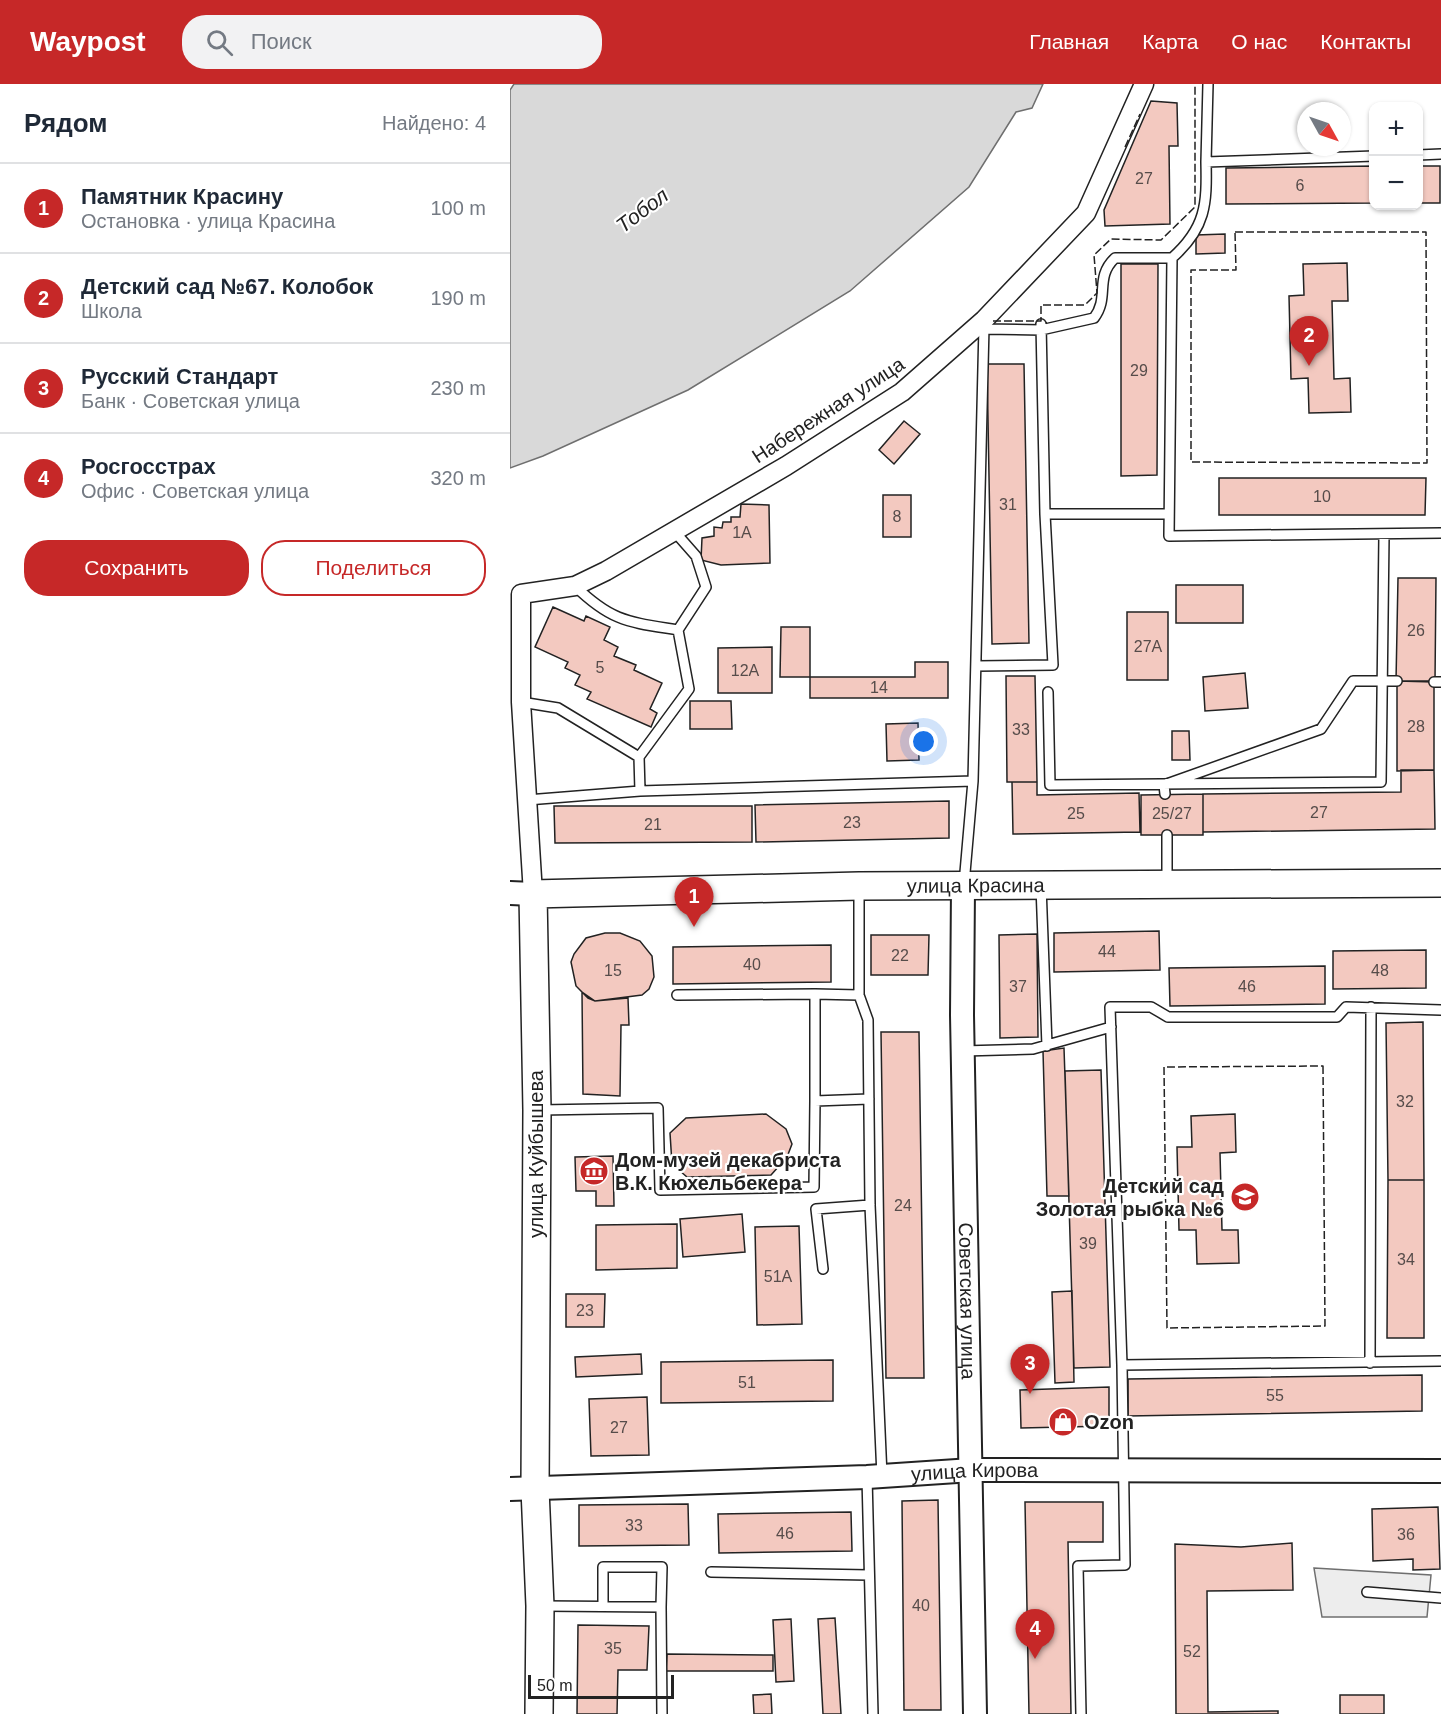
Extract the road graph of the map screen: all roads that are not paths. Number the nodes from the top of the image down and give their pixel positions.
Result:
1 (1144, 84) edge
2 (1208, 84) edge
3 (1441, 154) edge
4 (1423, 155) edge
5 (1369, 156) edge
6 (1206, 162) junction
7 (1172, 258) junction
8 (984, 325) junction
9 (1041, 327) junction
10 (1045, 514) junction
11 (1169, 514) junction
12 (674, 531) junction
13 (1441, 533) edge
14 (1384, 535) junction
15 (575, 586) junction
16 (516, 593) edge
17 (678, 630) junction
18 (977, 666) junction
19 (1382, 681) junction
20 (1397, 681) dead end
21 (1048, 692) dead end
22 (521, 702) junction
23 (639, 757) junction
24 (973, 781) junction
25 (1165, 790) junction
26 (640, 791) junction
27 (527, 800) junction
28 (1167, 835) dead end
29 (1441, 883) edge
30 (1041, 885) junction
31 (1167, 885) junction
32 (859, 886) junction
33 (963, 887) junction
34 (521, 894) edge
35 (815, 994) junction
36 (677, 995) dead end
37 (859, 995) junction
38 (1371, 1007) junction
39 (1441, 1010) edge
40 (1111, 1027) junction
41 (1047, 1046) junction
42 (963, 1051) junction
43 (869, 1099) junction
44 (815, 1101) junction
45 (537, 1110) junction
46 (870, 1206) junction
47 (823, 1269) dead end
48 (1441, 1361) edge
49 (1370, 1363) junction
50 (1122, 1365) junction
51 (972, 1470) junction
52 (1123, 1470) junction
53 (1441, 1471) edge
54 (874, 1476) junction
55 (523, 1489) edge
56 (711, 1572) dead end
57 (868, 1575) junction
58 (1367, 1592) dead end
59 (1441, 1598) edge
60 (540, 1606) junction
61 (603, 1606) junction
62 (661, 1607) junction
63 (539, 1714) edge
64 (662, 1714) edge
65 (873, 1714) edge
66 (975, 1714) edge
67 (1081, 1714) edge

1 - 8 street, Набережная улица
2 - 6 lane
3 - 4 lane
5 - 6 lane
6 - 7 lane
7 - 9 lane
7 - 11 lane
8 - 9 lane
8 - 12 street, Набережная улица
8 - 18 lane
9 - 10 lane
10 - 11 lane
10 - 18 lane
11 - 14 lane
12 - 15 street, Набережная улица
12 - 17 lane
13 - 14 lane
14 - 19 lane
15 - 16 street, Набережная улица
15 - 17 lane
16 - 22 street, улица Куйбышева
17 - 23 lane
18 - 24 lane
19 - 20 lane
19 - 25 lane
19 - 25 lane
21 - 25 lane
22 - 23 lane
22 - 27 street, улица Куйбышева
23 - 26 lane
24 - 26 lane
24 - 33 lane
26 - 27 lane
27 - 34 street, улица Куйбышева
28 - 31 lane
29 - 31 main road, улица Красина
30 - 31 main road, улица Красина
30 - 33 main road, улица Красина
30 - 41 lane
32 - 33 main road, улица Красина
32 - 34 main road, улица Красина
32 - 37 lane
33 - 42 street, Советская улица
34 - 45 main road, улица Куйбышева
35 - 36 lane
35 - 37 lane
35 - 44 lane
37 - 43 lane
38 - 39 lane
38 - 40 lane
38 - 49 lane
40 - 41 lane
40 - 50 lane
41 - 42 lane
42 - 51 street, Советская улица
43 - 44 lane
43 - 46 lane
44 - 45 lane
45 - 55 main road, улица Куйбышева
46 - 47 lane
46 - 54 lane
48 - 49 lane
49 - 50 lane
50 - 52 lane
51 - 52 street, улица Кирова
51 - 54 street, улица Кирова
51 - 66 street, Советская улица
52 - 53 street, улица Кирова
52 - 67 lane
54 - 55 street, улица Кирова
54 - 57 lane
55 - 60 main road, улица Куйбышева
56 - 57 lane
57 - 65 lane
58 - 59 lane
60 - 61 lane
60 - 63 main road, улица Куйбышева
61 - 62 lane
61 - 62 lane
62 - 64 lane

